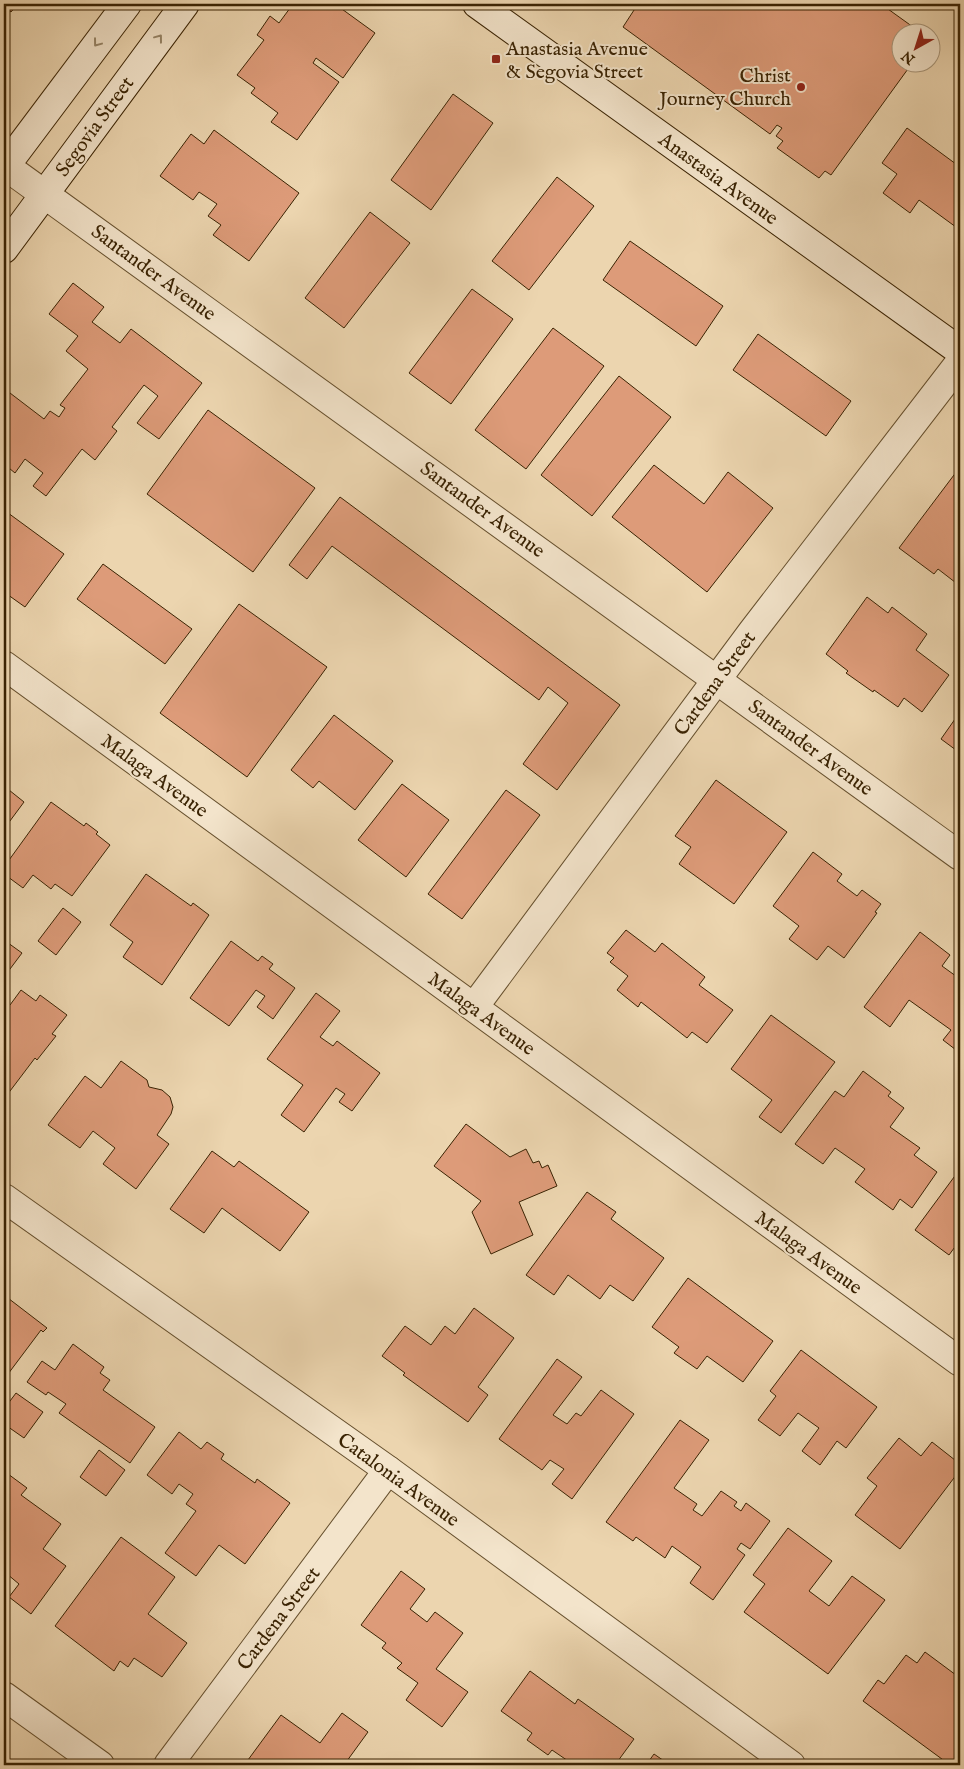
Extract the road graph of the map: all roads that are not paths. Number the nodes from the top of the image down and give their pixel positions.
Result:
1 (126, 4) edge
2 (185, 4) edge
3 (477, 4) edge
4 (4, 166) edge
5 (45, 194) junction
6 (4, 249) edge
7 (960, 351) edge
8 (960, 362) edge
9 (4, 665) edge
10 (718, 679) junction
11 (960, 856) edge
12 (474, 1007) junction
13 (4, 1198) edge
14 (960, 1362) edge
15 (388, 1470) junction
16 (4, 1696) edge
17 (100, 1765) edge
18 (168, 1765) edge
19 (791, 1765) edge

1 -> 4 street
5 -> 2 street, Segovia Street
3 - 7 street, Anastasia Avenue
4 - 5 street, Santander Avenue
5 - 6 street, Segovia Street
5 - 10 street, Santander Avenue
8 - 10 street, Cardena Street
9 - 12 street, Malaga Avenue
10 - 11 street, Santander Avenue
10 - 12 street, Cardena Street
12 - 14 street, Malaga Avenue
13 - 15 street, Catalonia Avenue
15 - 18 street, Cardena Street
15 - 19 street, Catalonia Avenue
16 - 17 street

